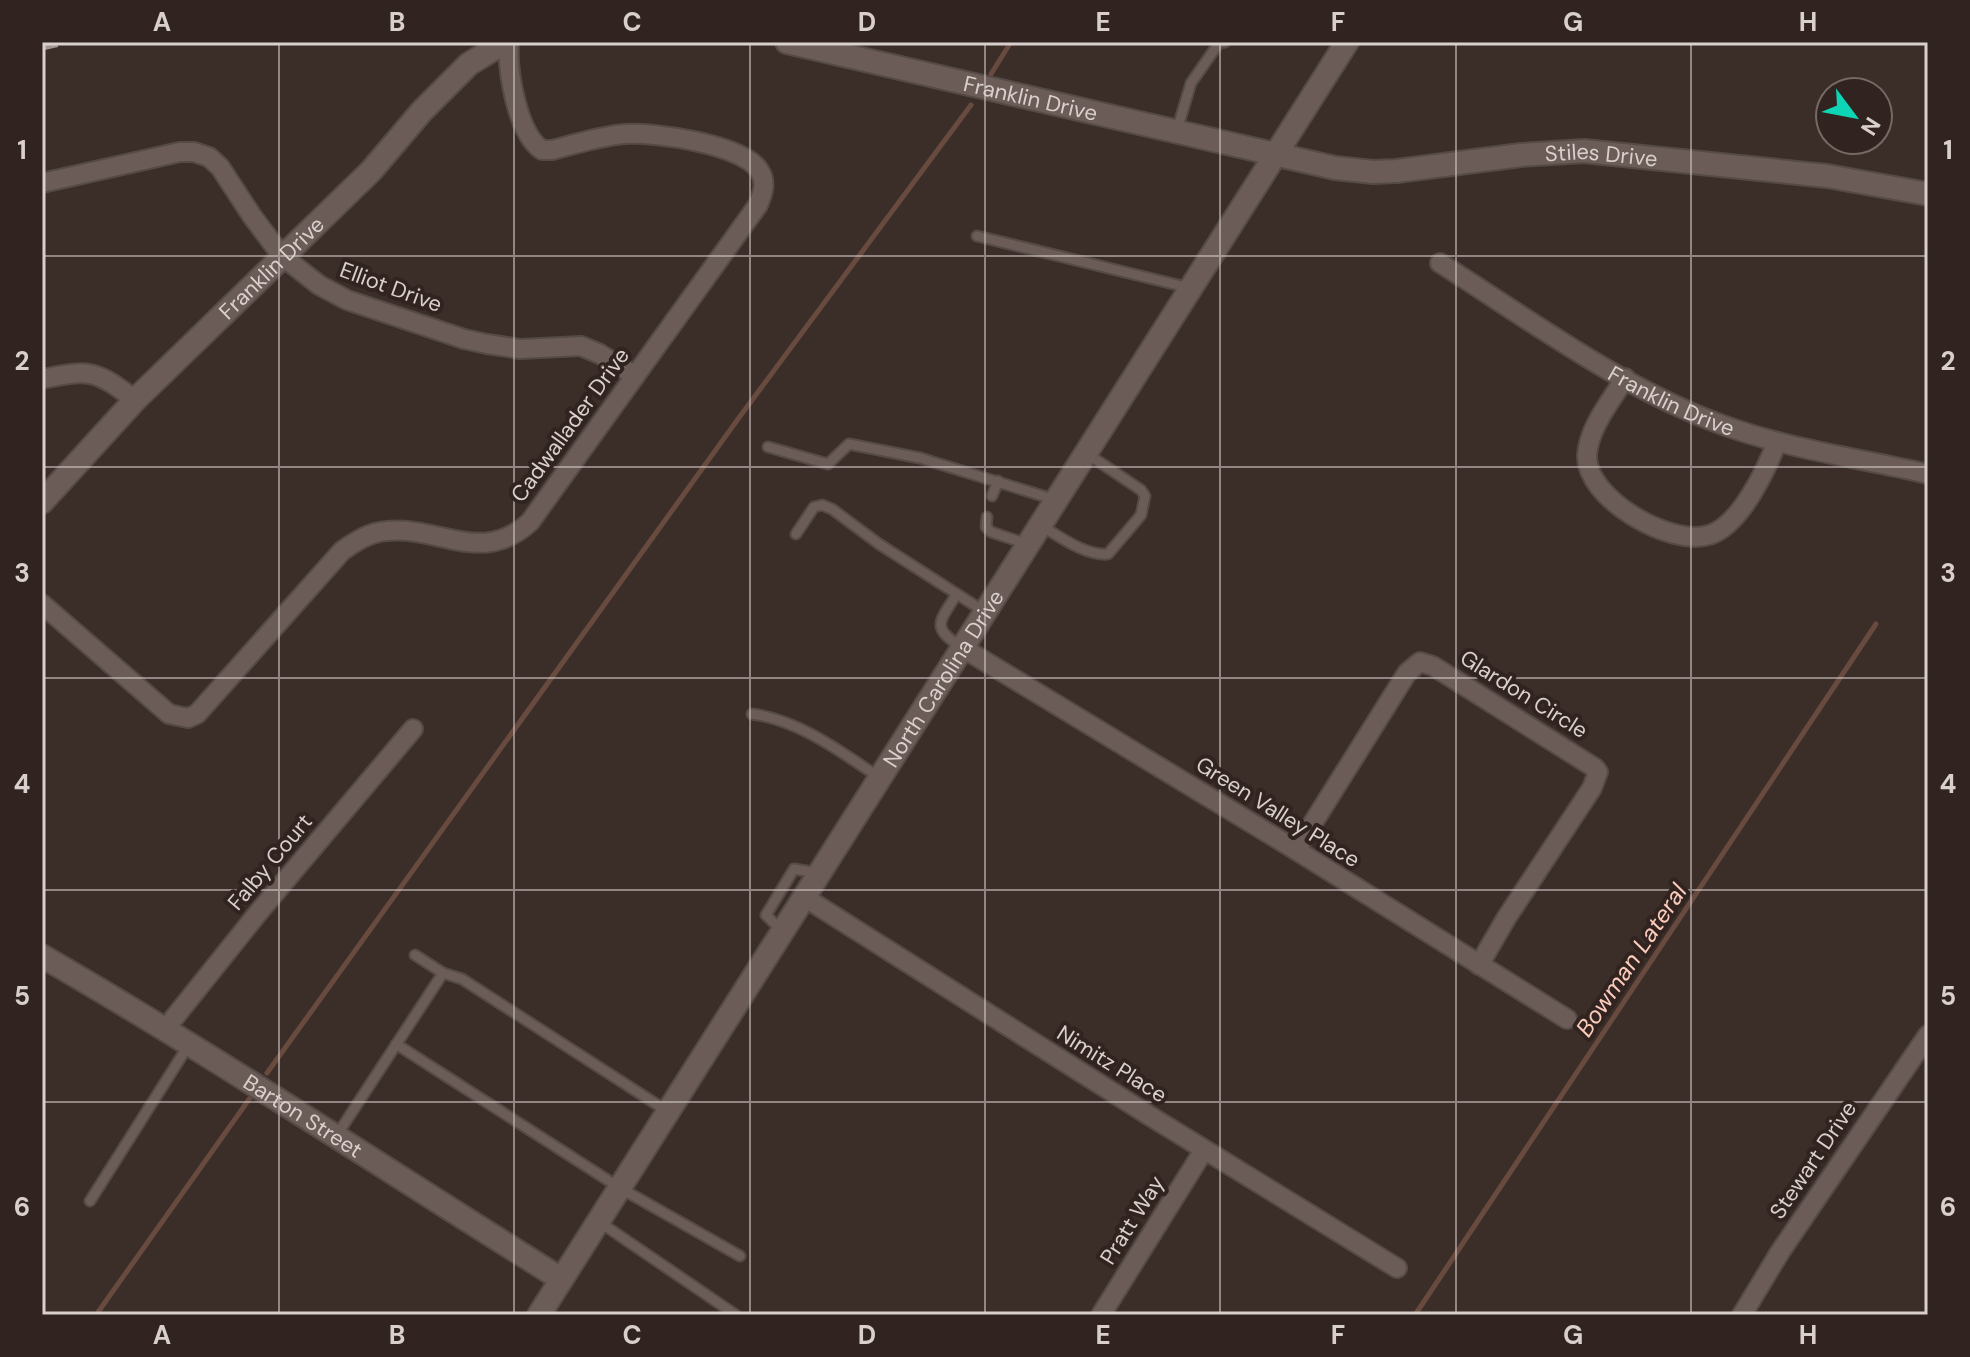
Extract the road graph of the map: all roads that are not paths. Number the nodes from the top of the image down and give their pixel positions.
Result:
1 (507, 42) edge
2 (787, 42) edge
3 (1225, 42) edge
4 (1347, 42) edge
5 (1176, 133) junction
6 (1273, 156) junction
7 (42, 183) edge
8 (1928, 194) edge
9 (977, 236) dead end
10 (282, 256) junction
11 (1440, 263) dead end
12 (1190, 288) junction
13 (635, 376) junction
14 (1625, 378) junction
15 (42, 379) edge
16 (135, 400) junction
17 (1777, 442) junction
18 (768, 447) dead end
19 (1086, 453) junction
20 (1928, 474) edge
21 (998, 481) junction
22 (992, 496) dead end
23 (1056, 500) junction
24 (42, 502) edge
25 (987, 517) dead end
26 (1040, 525) junction
27 (796, 534) dead end
28 (1027, 544) junction
29 (957, 594) junction
30 (42, 604) edge
31 (985, 612) junction
32 (963, 648) junction
33 (752, 714) dead end
34 (413, 729) dead end
35 (880, 778) junction
36 (1296, 850) junction
37 (819, 873) junction
38 (804, 897) junction
39 (782, 931) junction
40 (415, 955) dead end
41 (42, 956) edge
42 (1479, 965) junction
43 (443, 973) junction
44 (1567, 1019) dead end
45 (166, 1028) junction
46 (1928, 1035) edge
47 (190, 1044) junction
48 (396, 1044) junction
49 (668, 1112) junction
50 (336, 1138) junction
51 (1204, 1150) junction
52 (620, 1188) junction
53 (90, 1201) dead end
54 (598, 1221) junction
55 (740, 1256) dead end
56 (1397, 1268) dead end
57 (561, 1279) junction
58 (539, 1315) edge
59 (736, 1315) edge
60 (1101, 1315) edge
61 (1742, 1315) edge

1 - 10 street, Franklin Drive
1 - 13 street, Cadwallader Drive
2 - 5 street, Franklin Drive
3 - 5 lane
4 - 6 street, North Carolina Drive
5 - 6 street, Franklin Drive
6 - 8 street, Stiles Drive
6 - 12 street, North Carolina Drive
7 - 10 street, Elliot Drive
9 - 12 lane
10 - 13 street, Elliot Drive
10 - 16 street, Franklin Drive
11 - 14 street, Franklin Drive
12 - 19 street, North Carolina Drive
13 - 30 street, Cadwallader Drive
14 - 17 street, Franklin Drive
14 - 17 street
15 - 16 street
16 - 24 street, Franklin Drive
17 - 20 street, Franklin Drive
18 - 21 lane
19 - 23 street, North Carolina Drive
19 - 26 lane
21 - 22 lane
21 - 23 lane
23 - 26 street, North Carolina Drive
25 - 28 lane
26 - 28 street, North Carolina Drive
27 - 29 lane
28 - 31 street, North Carolina Drive
29 - 31 lane
29 - 32 lane
31 - 32 street, North Carolina Drive
32 - 35 street, North Carolina Drive
32 - 36 street, Green Valley Place
33 - 35 lane
34 - 45 street, Falby Court
35 - 37 street, North Carolina Drive
36 - 42 street, Green Valley Place
36 - 42 street, Glardon Circle
37 - 38 street, North Carolina Drive
37 - 39 lane
38 - 39 street, North Carolina Drive
38 - 51 street, Nimitz Place
39 - 49 street, North Carolina Drive
40 - 43 lane
41 - 45 street, Barton Street
42 - 44 street, Green Valley Place
43 - 48 lane
43 - 49 lane
45 - 47 street, Barton Street
46 - 61 street, Stewart Drive
47 - 50 street, Barton Street
47 - 53 lane
48 - 50 lane
48 - 52 lane
49 - 52 street, North Carolina Drive
50 - 57 street, Barton Street
51 - 56 street, Nimitz Place
51 - 60 street, Pratt Way
52 - 54 street, North Carolina Drive
52 - 55 lane
54 - 57 street, North Carolina Drive
54 - 59 lane
57 - 58 street, North Carolina Drive

